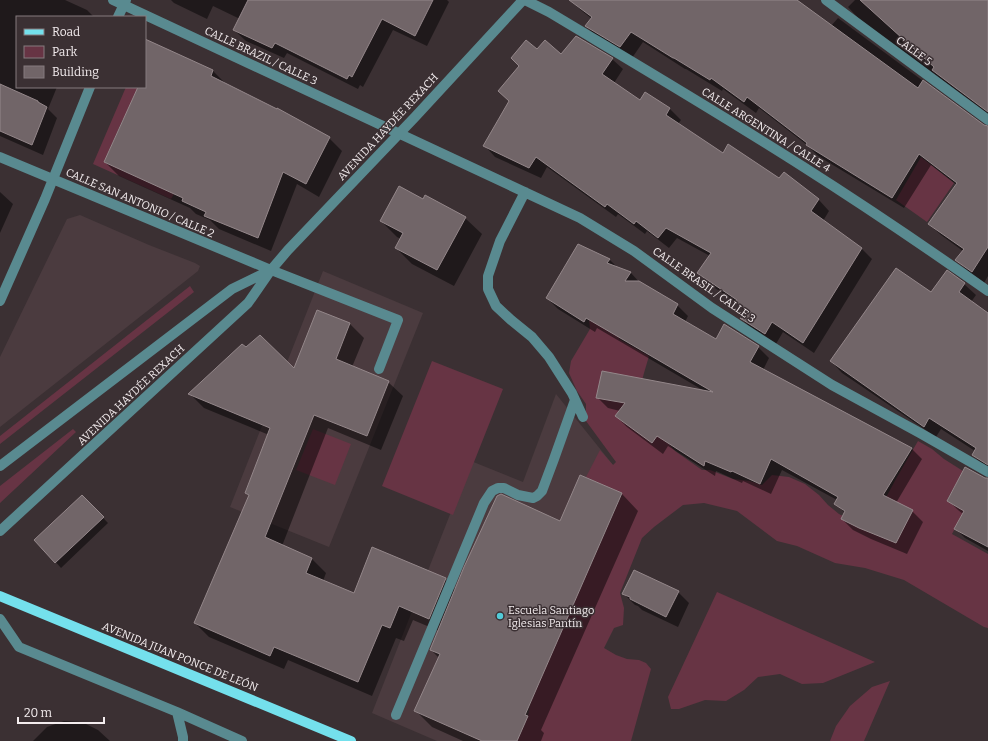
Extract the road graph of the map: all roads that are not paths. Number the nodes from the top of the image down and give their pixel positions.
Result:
1 (113, 0) edge
2 (524, 0) edge
3 (826, 0) edge
4 (125, 2) edge
5 (118, 16) edge
6 (90, 88) edge
7 (988, 120) edge
8 (398, 133) junction
9 (0, 158) edge
10 (52, 179) junction
11 (525, 192) junction
12 (271, 270) junction
13 (988, 291) edge
14 (0, 301) edge
15 (380, 369) dead end
16 (575, 400) junction
17 (583, 417) dead end
18 (0, 466) edge
19 (988, 472) edge
20 (0, 531) edge
21 (0, 596) edge
22 (0, 619) edge
23 (177, 712) junction
24 (396, 715) dead end
25 (183, 741) edge
26 (242, 741) edge
27 (351, 741) edge

1 - 4 street, CALLE BRAZIL / CALLE 3
2 - 8 street, AVENIDA HAYDÉE REXACH
2 - 13 street, CALLE ARGENTINA / CALLE 4
3 - 7 street, CALLE 5
4 - 5 street
4 - 8 street, CALLE BRAZIL / CALLE 3
6 - 10 street
8 - 11 street, CALLE BRASIL / CALLE 3
8 - 12 street, AVENIDA HAYDÉE REXACH
9 - 10 street, CALLE SAN ANTONIO / CALLE 2
10 - 12 street, CALLE SAN ANTONIO / CALLE 2
10 - 14 street
11 - 16 street
11 - 19 street, CALLE BRASIL / CALLE 3
12 - 15 street, CALLE SAN ANTONIO / CALLE 2
12 - 18 street, AVENIDA HAYDÉE REXACH
12 - 20 street, AVENIDA HAYDÉE REXACH
16 - 17 street
16 - 24 street
21 - 27 main road, AVENIDA JUAN PONCE DE LEÓN
22 - 23 street
23 - 25 street
23 - 26 street

